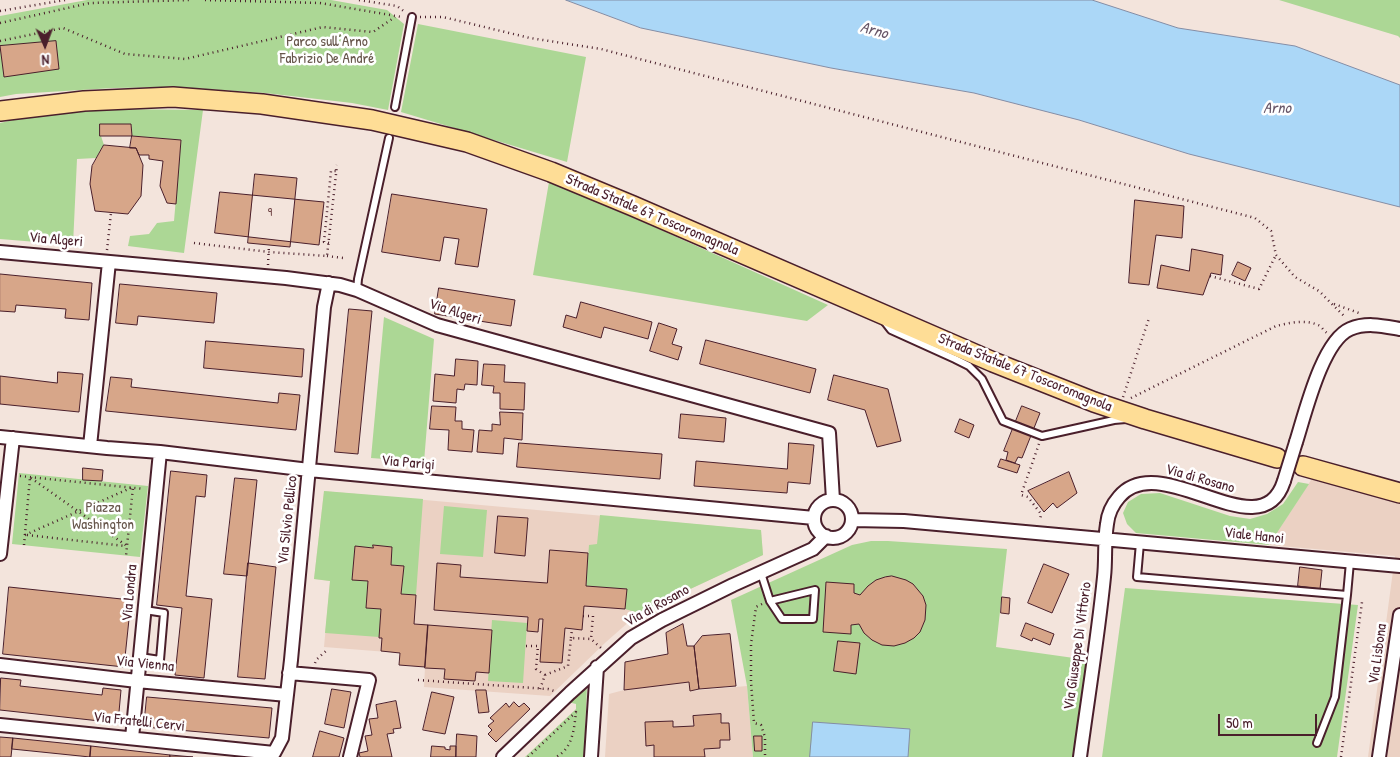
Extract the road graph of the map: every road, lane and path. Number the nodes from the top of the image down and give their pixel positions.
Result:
1 (65, 0) edge
2 (190, 0) edge
3 (205, 0) edge
4 (359, 0) edge
5 (0, 11) edge
6 (396, 16) junction
7 (412, 17) junction
8 (0, 23) edge
9 (0, 41) edge
10 (395, 107) dead end
11 (0, 111) edge
12 (389, 138) dead end
13 (337, 165) dead end
14 (336, 171) junction
15 (111, 213) dead end
16 (322, 223) dead end
17 (326, 224) junction
18 (194, 243) dead end
19 (328, 243) junction
20 (269, 245) dead end
21 (0, 252) edge
22 (269, 252) junction
23 (1276, 255) junction
24 (327, 256) junction
25 (108, 257) junction
26 (343, 258) dead end
27 (268, 263) dead end
28 (1210, 276) dead end
29 (334, 284) junction
30 (357, 290) junction
31 (1332, 304) junction
32 (879, 314) junction
33 (1366, 316) dead end
34 (1149, 318) dead end
35 (1358, 327) junction
36 (1400, 329) edge
37 (1335, 342) junction
38 (1145, 419) junction
39 (1042, 436) junction
40 (6, 438) edge
41 (90, 446) junction
42 (160, 452) junction
43 (1277, 458) dead end
44 (1304, 466) dead end
45 (309, 470) junction
46 (18, 475) dead end
47 (30, 477) junction
48 (133, 488) junction
49 (148, 489) dead end
50 (1400, 493) edge
51 (833, 500) junction
52 (78, 512) junction
53 (814, 518) junction
54 (852, 520) junction
55 (1040, 522) dead end
56 (25, 535) junction
57 (826, 536) junction
58 (1106, 539) junction
59 (1140, 543) junction
60 (24, 545) dead end
61 (127, 546) junction
62 (0, 554) edge
63 (126, 556) dead end
64 (1350, 562) junction
65 (1400, 566) edge
66 (761, 573) junction
67 (1347, 594) junction
68 (770, 601) junction
69 (1362, 602) dead end
70 (145, 610) junction
71 (1400, 615) edge
72 (583, 616) dead end
73 (572, 629) dead end
74 (571, 638) junction
75 (591, 639) junction
76 (526, 646) dead end
77 (327, 650) dead end
78 (604, 651) dead end
79 (140, 657) junction
80 (0, 665) edge
81 (314, 667) dead end
82 (597, 668) junction
83 (289, 673) junction
84 (545, 676) junction
85 (418, 680) dead end
86 (138, 681) junction
87 (540, 689) junction
88 (558, 692) dead end
89 (287, 695) junction
90 (581, 706) dead end
91 (576, 712) junction
92 (0, 725) edge
93 (132, 738) junction
94 (1316, 743) dead end
95 (273, 756) edge
96 (350, 757) edge
97 (503, 757) edge
98 (528, 757) edge
99 (556, 757) edge
100 (591, 757) edge
101 (765, 757) edge
102 (1080, 757) edge
103 (1341, 757) edge
104 (1379, 757) edge

1 - 5 path
2 - 8 path
3 - 6 path
4 - 7 path
6 - 7 path
6 - 9 path
7 - 10 lane
7 - 23 path
11 - 32 main road, Strada Statale 67 Toscoromagnola
12 - 30 lane
13 - 14 path
14 - 17 path
14 - 19 path
15 - 25 path
16 - 17 path
17 - 19 path
18 - 22 path
19 - 24 path
20 - 22 path
21 - 25 street, Via Algeri
22 - 24 path
22 - 27 path
23 - 28 path
23 - 31 path
24 - 26 path
25 - 29 street, Via Algeri
25 - 41 street
29 - 30 street, Via Algeri
29 - 45 street, Via Silvio Pellico
30 - 51 street, Via Algeri
31 - 33 path
31 - 35 path
32 - 38 main road, Strada Statale 67 Toscoromagnola
32 - 39 lane
34 - 37 path
35 - 36 street, Via di Rosano
35 - 37 street, Via di Rosano
37 - 58 street, Via di Rosano, bridge
38 - 39 lane
38 - 43 main road, Strada Statale 67 Toscoromagnola
39 - 55 path
40 - 41 street, Via Parigi
40 - 62 street
41 - 42 street, Via Parigi
42 - 45 street, Via Parigi
42 - 70 street, Via Londra
44 - 50 main road
45 - 53 street, Via Parigi
45 - 83 street, Via Silvio Pellico
46 - 47 path
47 - 48 path
47 - 52 path
47 - 56 path
48 - 49 path
48 - 52 path
48 - 61 path
51 - 53 street
51 - 54 street
52 - 56 path
52 - 61 path
53 - 57 street
54 - 57 street, Via di Rosano
54 - 58 street
56 - 60 path
56 - 61 path
57 - 66 street, Via di Rosano
58 - 59 street, Viale Hanoi
58 - 102 street, Via Giuseppe Di Vittorio
59 - 64 street, Viale Hanoi
59 - 67 lane
61 - 63 path
64 - 65 street, Viale Hanoi
64 - 67 lane
66 - 68 lane
66 - 82 street, Via di Rosano
67 - 94 lane
68 - 68 lane
68 - 101 path
69 - 103 path
70 - 79 street, Via Londra
70 - 79 lane
71 - 104 street, Via Lisbona
72 - 75 path
73 - 74 path
74 - 75 path
74 - 84 path
75 - 78 path
76 - 84 path
77 - 81 path
79 - 86 street, Via Londra
80 - 86 street, Via Vienna
82 - 97 street, Via di Rosano
82 - 100 street
83 - 89 street, Via Silvio Pellico
83 - 96 street
84 - 87 path
85 - 87 path
86 - 89 street, Via Vienna
86 - 93 street, Via Londra
87 - 88 path
89 - 95 street, Via Silvio Pellico
90 - 91 path
91 - 98 path
91 - 99 path
92 - 93 street, Via Fratelli Cervi
93 - 95 street, Via Fratelli Cervi

